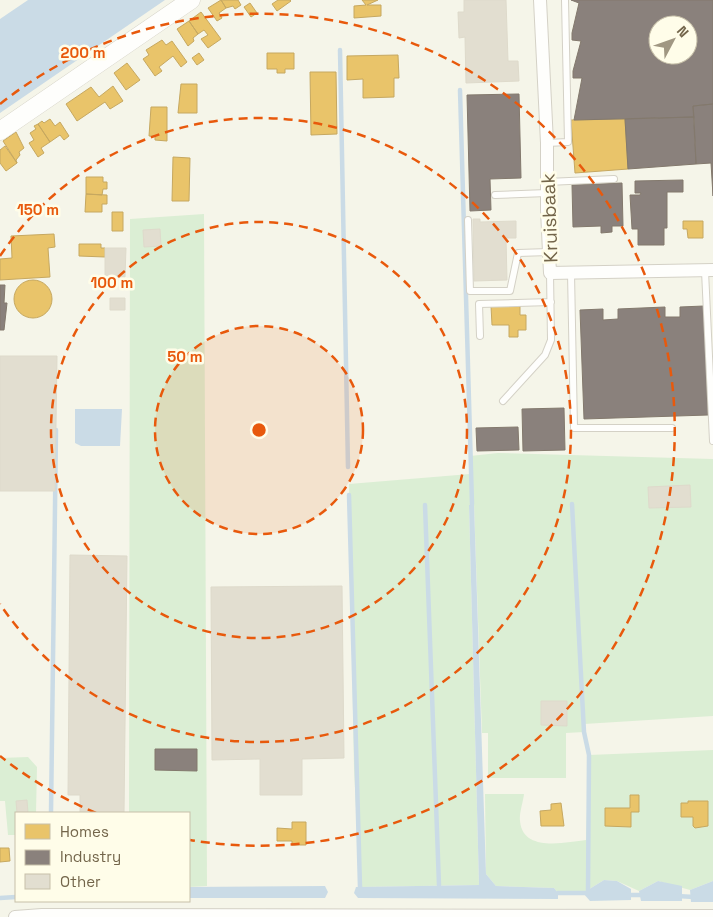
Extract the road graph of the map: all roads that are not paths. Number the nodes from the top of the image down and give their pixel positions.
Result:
1 (191, 0) edge
2 (540, 0) edge
3 (564, 0) edge
4 (0, 131) edge
5 (547, 143) junction
6 (614, 179) dead end
7 (547, 188) junction
8 (495, 195) dead end
9 (468, 220) dead end
10 (549, 252) junction
11 (709, 270) edge
12 (571, 273) junction
13 (550, 274) junction
14 (551, 302) junction
15 (480, 336) dead end
16 (503, 401) dead end
17 (672, 428) dead end
18 (713, 442) edge
19 (215, 916) edge
20 (346, 916) edge
21 (376, 916) edge
22 (566, 916) edge
23 (646, 916) edge
24 (713, 916) edge
25 (15, 917) edge

1 - 4 street
2 - 5 street, Kruisbaak
3 - 5 lane
5 - 7 street, Kruisbaak
6 - 7 lane
7 - 8 lane
7 - 10 street, Kruisbaak
9 - 10 lane
10 - 13 street, Kruisbaak
11 - 12 street, Kruisbaak
11 - 18 lane
12 - 13 street, Kruisbaak
12 - 17 lane
13 - 14 lane
14 - 15 lane
14 - 16 lane
19 - 20 street
19 - 25 street
20 - 21 street
21 - 22 street
22 - 23 street
23 - 24 street

